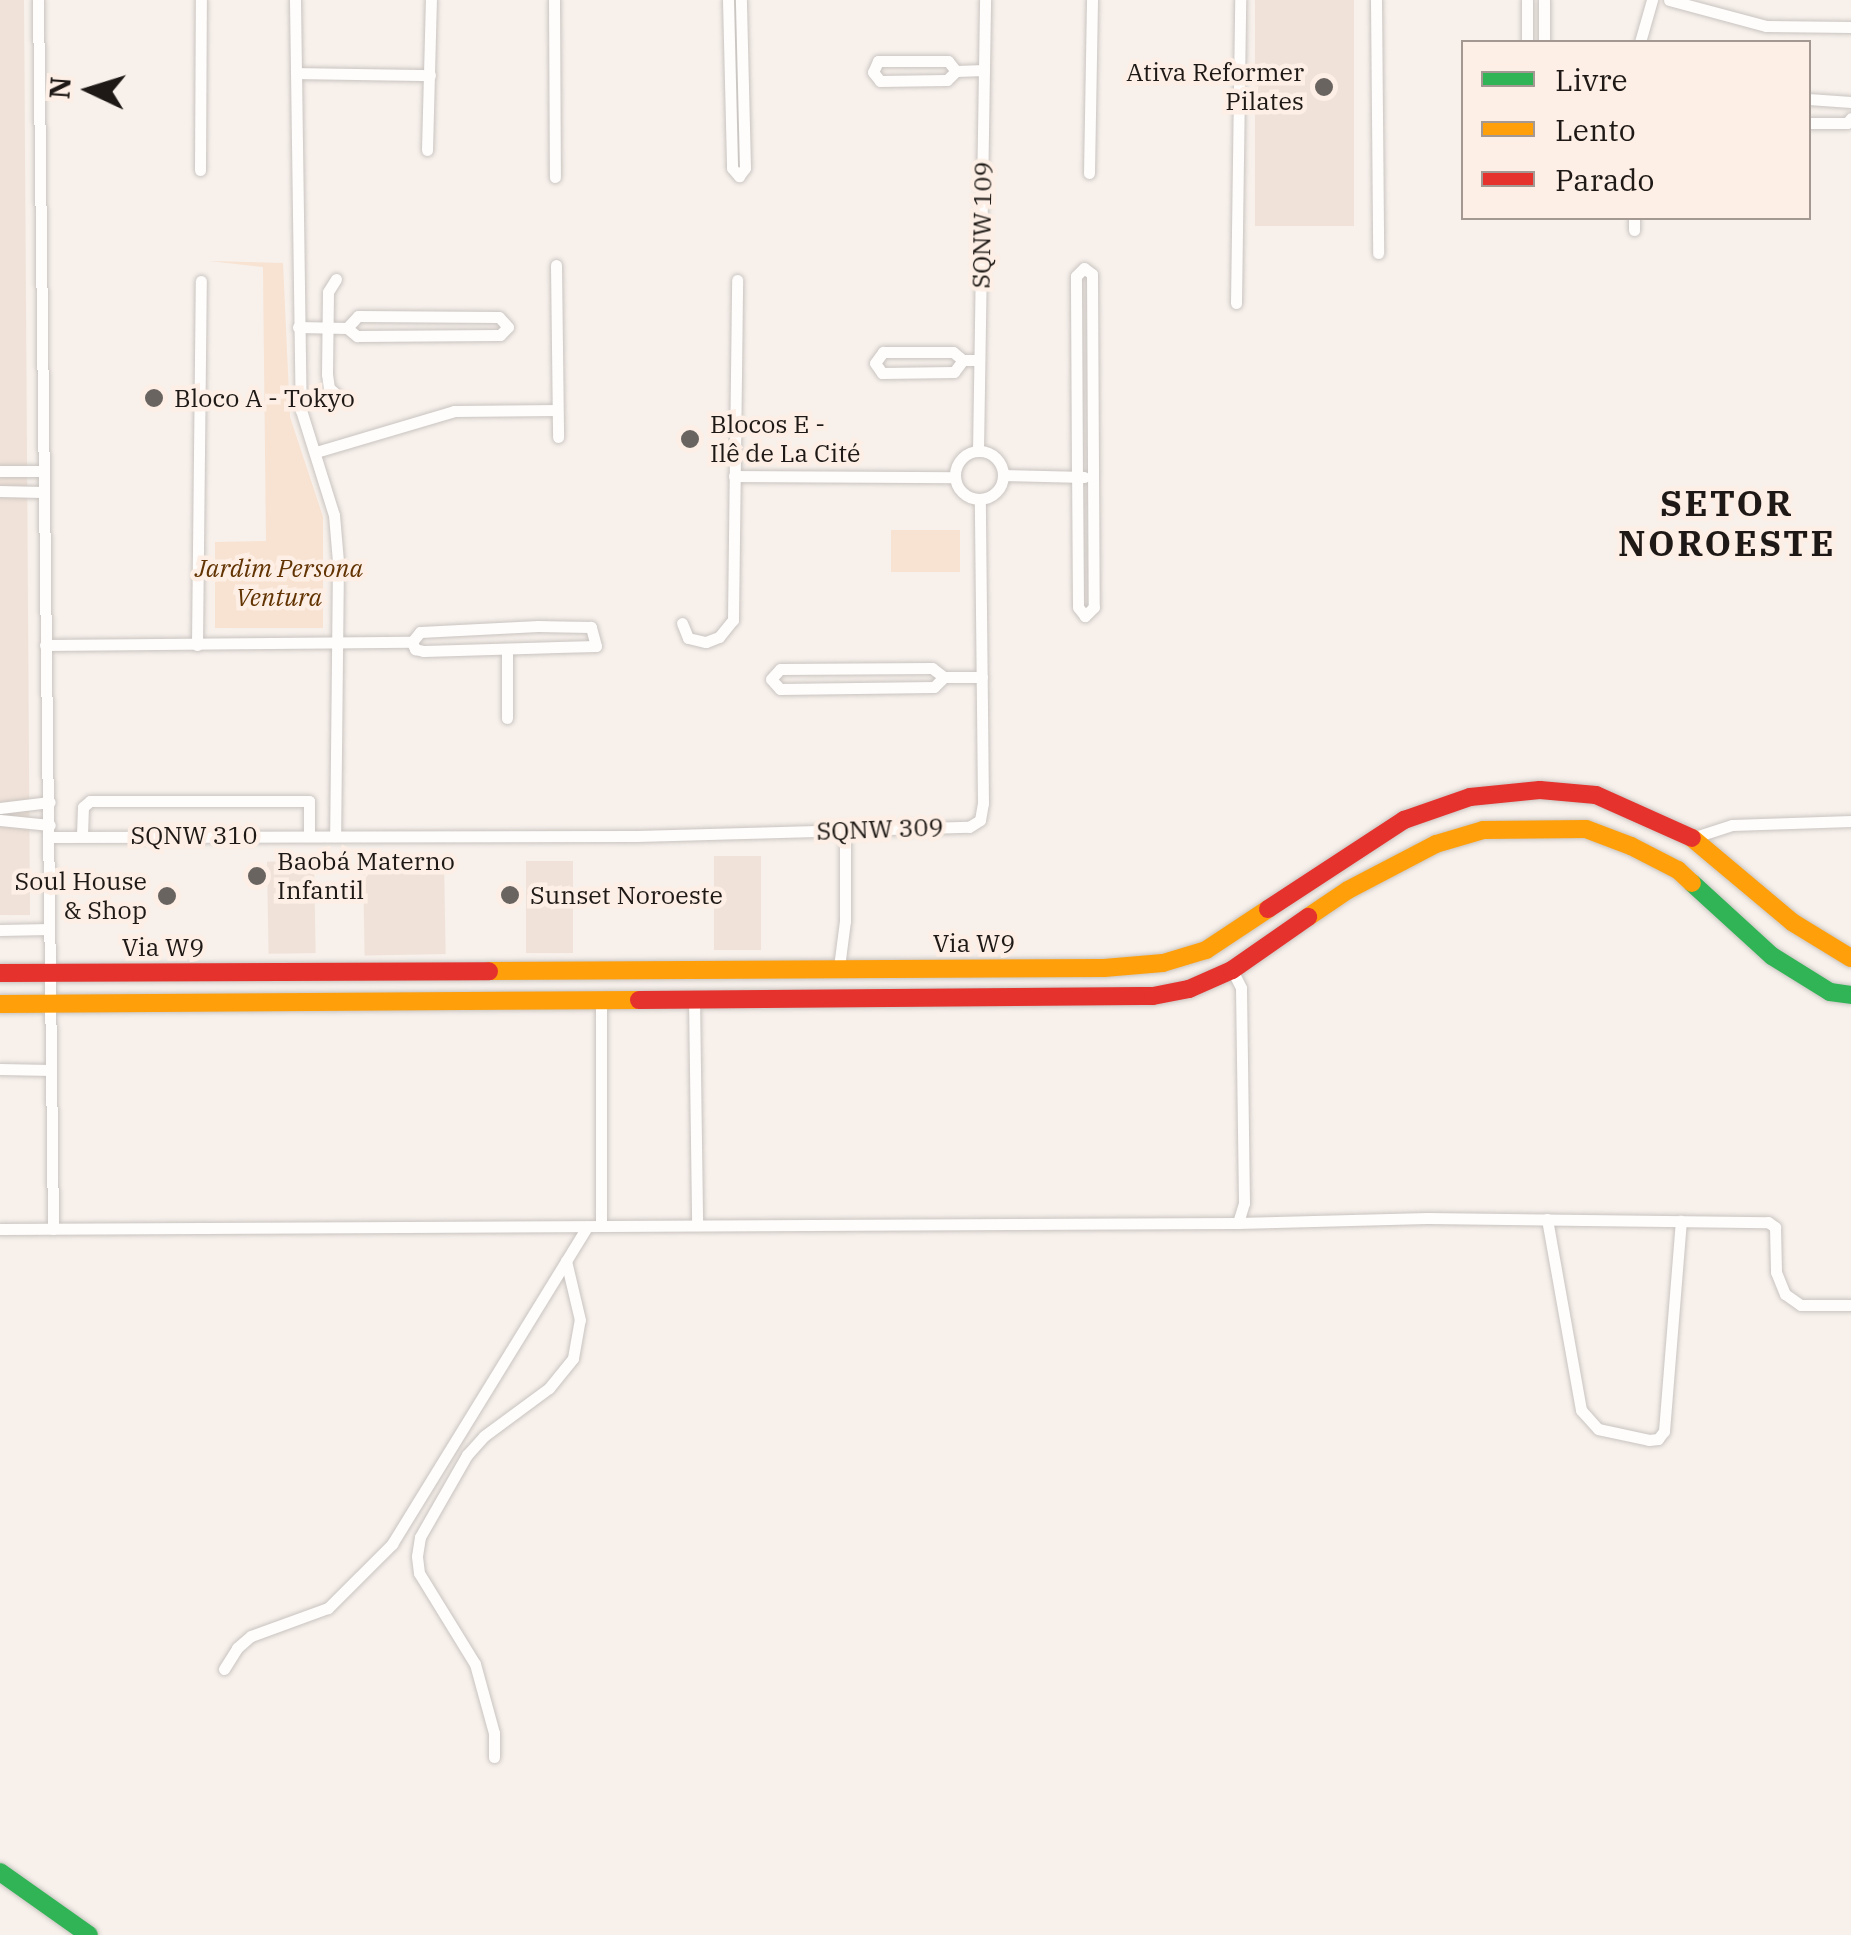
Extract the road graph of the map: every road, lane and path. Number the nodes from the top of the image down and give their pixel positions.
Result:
1 (38, 0) edge
2 (201, 0) edge
3 (295, 0) edge
4 (432, 0) edge
5 (554, 0) edge
6 (728, 0) edge
7 (741, 0) edge
8 (985, 0) edge
9 (1092, 0) edge
10 (1240, 0) edge
11 (1376, 0) edge
12 (1527, 0) edge
13 (1544, 0) edge
14 (1652, 0) edge
15 (1669, 0) edge
16 (1851, 28) edge
17 (1527, 40) edge
18 (1544, 40) edge
19 (1641, 40) edge
20 (984, 70) junction
21 (956, 71) junction
22 (298, 73) junction
23 (430, 75) junction
24 (1811, 99) edge
25 (1851, 102) edge
26 (1851, 118) edge
27 (1811, 123) edge
28 (427, 150) dead end
29 (200, 170) dead end
30 (1090, 173) dead end
31 (556, 177) dead end
32 (1378, 253) dead end
33 (556, 265) dead end
34 (336, 279) dead end
35 (737, 280) dead end
36 (201, 281) dead end
37 (1236, 303) dead end
38 (298, 327) junction
39 (328, 328) junction
40 (347, 328) junction
41 (963, 360) junction
42 (978, 360) junction
43 (337, 395) dead end
44 (557, 410) junction
45 (558, 437) dead end
46 (978, 451) junction
47 (316, 452) junction
48 (0, 471) edge
49 (42, 471) junction
50 (1003, 475) junction
51 (734, 476) junction
52 (955, 477) junction
53 (1093, 477) junction
54 (1077, 478) junction
55 (0, 491) edge
56 (42, 492) junction
57 (980, 499) junction
58 (682, 623) dead end
59 (336, 642) junction
60 (412, 642) junction
61 (44, 645) junction
62 (198, 645) junction
63 (507, 651) junction
64 (944, 677) junction
65 (982, 677) junction
66 (507, 718) dead end
67 (50, 802) junction
68 (0, 808) edge
69 (0, 820) edge
70 (1851, 822) edge
71 (50, 831) junction
72 (845, 831) junction
73 (309, 834) junction
74 (336, 834) junction
75 (82, 835) junction
76 (637, 836) joint
77 (1692, 838) junction
78 (50, 929) junction
79 (0, 930) edge
80 (1851, 958) edge
81 (839, 967) junction
82 (1232, 970) junction
83 (50, 973) junction
84 (0, 974) edge
85 (1851, 994) edge
86 (843, 995) junction
87 (694, 998) junction
88 (600, 999) junction
89 (0, 1004) edge
90 (50, 1005) junction
91 (0, 1070) edge
92 (50, 1070) junction
93 (1547, 1219) junction
94 (1681, 1221) junction
95 (1238, 1223) junction
96 (696, 1224) junction
97 (587, 1226) junction
98 (601, 1226) junction
99 (53, 1229) junction
100 (0, 1230) edge
101 (566, 1261) junction
102 (1851, 1304) edge
103 (224, 1669) dead end
104 (494, 1758) dead end
105 (0, 1872) edge
106 (89, 1935) edge

1 - 49 street
2 - 29 street
3 - 22 street
4 - 23 street
5 - 31 street
6 - 7 street
8 - 20 street, SQNW 109
9 - 30 street
10 - 37 street
11 - 32 street
12 - 17 street
13 - 18 street
14 - 19 street
15 - 16 street
20 - 21 street
20 - 42 street, SQNW 109
21 - 21 street
22 - 23 street
22 - 38 street
23 - 28 street
24 - 25 street
26 - 27 street
33 - 44 street
34 - 39 street
35 - 51 street
36 - 62 street
38 - 39 street
38 - 47 street
39 - 40 street
39 - 43 street
40 - 40 street
41 - 41 street
41 - 42 street
42 - 46 street, SQNW 109
44 - 45 street
44 - 47 street
46 - 50 street
46 - 52 street
47 - 59 street
48 - 49 street
49 - 56 street
50 - 54 street
50 - 57 street
51 - 52 street
51 - 58 street
52 - 57 street
53 - 54 street
53 - 54 street
53 - 54 street
55 - 56 street
56 - 61 street
57 - 65 street, SQNW 309
59 - 60 street
59 - 62 street
59 - 74 street
60 - 63 street
60 - 63 street
61 - 62 street
61 - 67 street
63 - 66 street
64 - 64 street
64 - 65 street
65 - 72 street, SQNW 309
67 - 68 street
67 - 71 street
69 - 71 street, SQNW 310
70 - 77 street
71 - 75 street, SQNW 310
71 - 78 street
72 - 76 street, SQNW 309
72 - 81 street
73 - 74 street, SQNW 310
73 - 75 street, SQNW 310
73 - 75 street
74 - 76 street, SQNW 310
77 - 80 main road, Via W9
77 - 81 main road, Via W9
78 - 79 street
78 - 83 street
81 - 83 main road, Via W9
81 - 86 main road
82 - 85 main road
82 - 86 main road
82 - 95 street
83 - 84 main road, Via W9
83 - 90 street
86 - 87 main road
87 - 88 main road
87 - 96 street
88 - 90 main road
88 - 98 street
89 - 90 main road
90 - 92 street
91 - 92 street
92 - 99 street
93 - 94 street
93 - 94 street
93 - 95 street
94 - 102 street
95 - 96 street
96 - 98 street
97 - 98 street
97 - 99 street
97 - 101 street
99 - 100 street
101 - 103 street
101 - 104 street
105 - 106 main road

